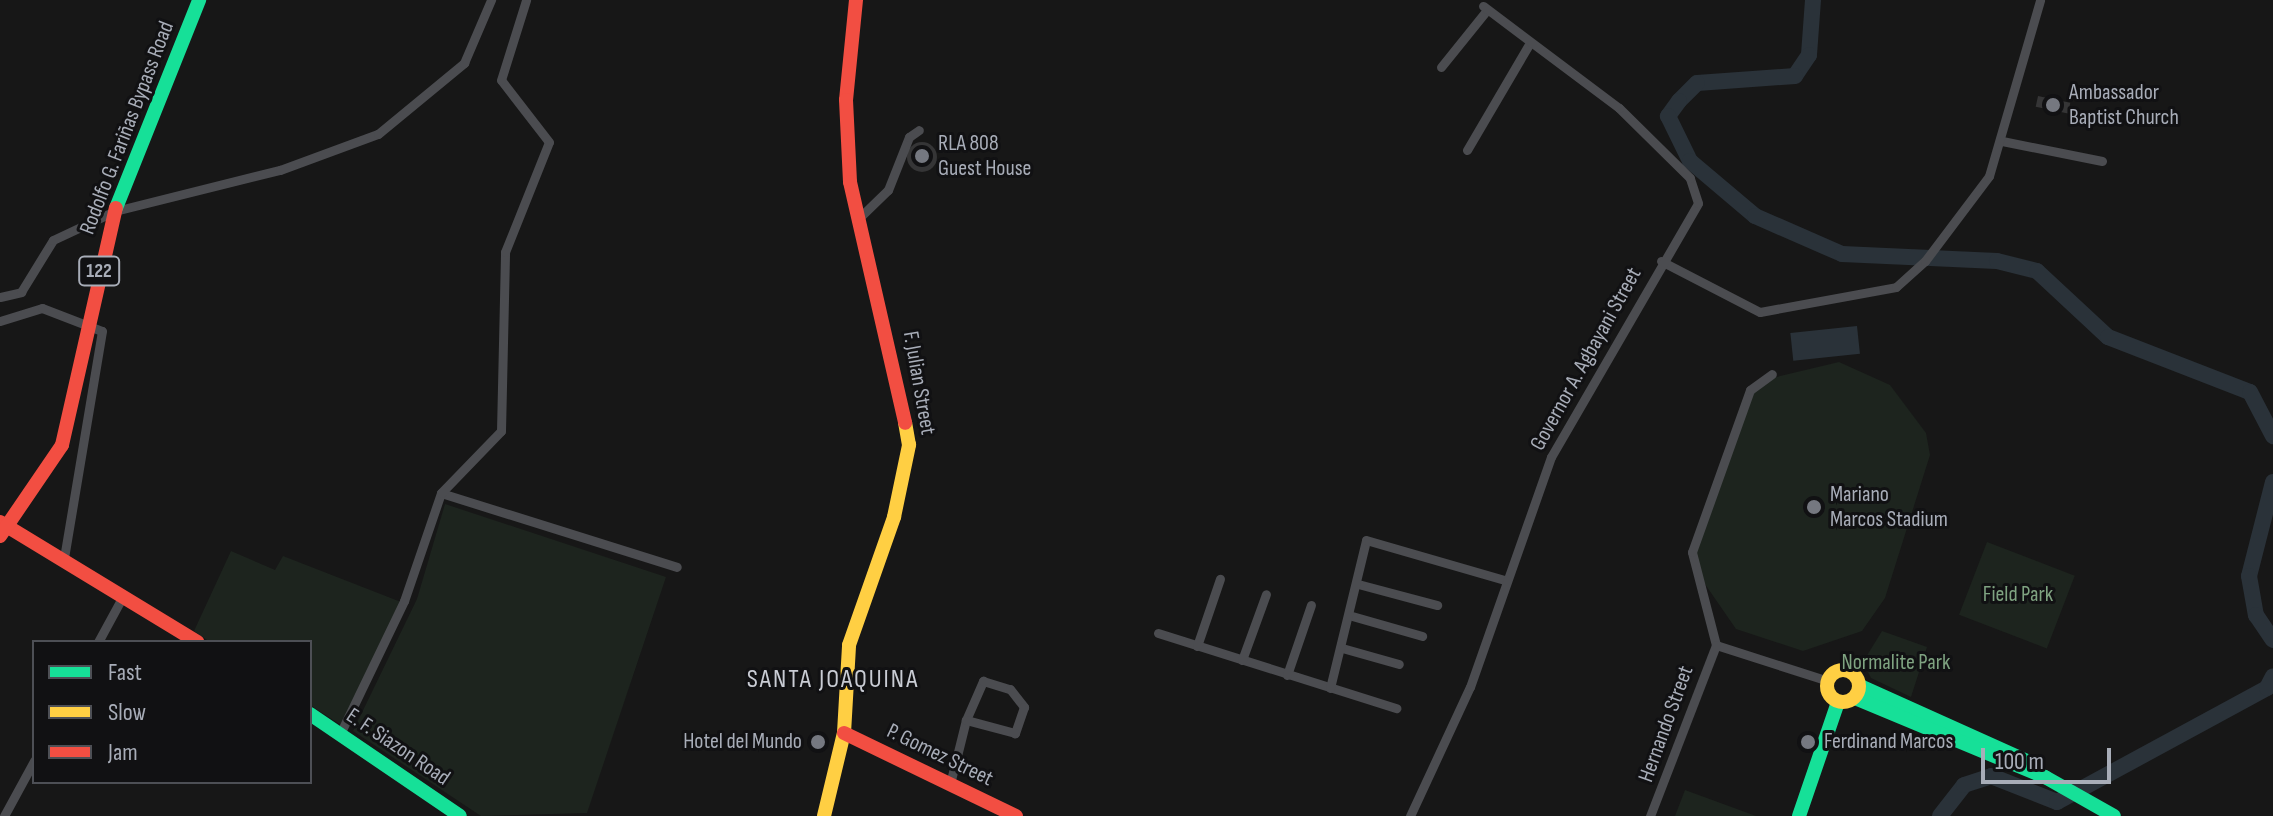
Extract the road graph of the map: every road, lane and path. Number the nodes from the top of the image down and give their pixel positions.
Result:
1 (199, 0) edge
2 (491, 0) edge
3 (526, 0) edge
4 (856, 0) edge
5 (2040, 0) edge
6 (1528, 46) junction
7 (1441, 67) dead end
8 (919, 130) dead end
9 (2002, 141) junction
10 (1467, 150) dead end
11 (2102, 161) dead end
12 (115, 211) junction
13 (857, 220) junction
14 (1661, 261) junction
15 (0, 297) edge
16 (0, 321) edge
17 (88, 323) junction
18 (1772, 374) dead end
19 (441, 493) junction
20 (3, 528) edge
21 (64, 559) junction
22 (677, 567) dead end
23 (1220, 579) dead end
24 (1505, 580) junction
25 (1358, 584) junction
26 (1266, 594) dead end
27 (123, 596) junction
28 (1311, 605) dead end
29 (1437, 605) dead end
30 (1352, 616) junction
31 (1158, 633) dead end
32 (1422, 636) dead end
33 (99, 640) edge
34 (194, 640) edge
35 (1716, 645) junction
36 (1197, 646) junction
37 (1342, 648) junction
38 (1242, 660) junction
39 (1399, 664) dead end
40 (1287, 675) junction
41 (1828, 681) junction
42 (1330, 688) junction
43 (1857, 692) junction
44 (1838, 702) junction
45 (1396, 708) dead end
46 (312, 715) edge
47 (966, 720) junction
48 (844, 733) junction
49 (340, 734) junction
50 (32, 765) edge
51 (950, 784) junction
52 (4, 816) edge
53 (460, 816) edge
54 (824, 816) edge
55 (1016, 816) edge
56 (1410, 816) edge
57 (1650, 816) edge
58 (1799, 816) edge
59 (2114, 816) edge

1 - 12 main road, Rodolfo G. Fariñas Bypass Road / 122
2 - 12 street
3 - 19 street
4 - 13 main road, F. Julian Street
5 - 9 street
6 - 7 street, Governor A. Agbayani Street
6 - 10 street
6 - 14 street, Governor A. Agbayani Street
8 - 13 street
9 - 11 street
9 - 14 street
12 - 15 street
12 - 17 main road, Rodolfo G. Fariñas Bypass Road / 122
13 - 48 main road, F. Julian Street
14 - 24 street, Governor A. Agbayani Street
16 - 17 street
17 - 20 main road, Rodolfo G. Fariñas Bypass Road / 122
17 - 21 street
18 - 35 street
19 - 22 street
19 - 49 street
20 - 21 main road
21 - 27 main road
23 - 36 street
24 - 25 street
24 - 56 street, Governor A. Agbayani Street
25 - 29 street
25 - 30 street
26 - 38 street
27 - 33 street
27 - 34 main road
28 - 40 street
30 - 32 street
30 - 37 street
31 - 36 street
35 - 41 street
35 - 57 street, Hernando Street
36 - 38 street
37 - 39 street
37 - 42 street
38 - 40 street
40 - 42 street
41 - 43 main road
41 - 44 main road
42 - 45 street
43 - 44 main road
43 - 59 main road
44 - 58 main road
46 - 49 main road, E. F. Siazon Road
47 - 47 street
47 - 51 street
48 - 51 main road, P. Gomez Street
48 - 54 main road, F. Julian Street
49 - 53 main road, E. F. Siazon Road
50 - 52 street
51 - 55 main road, P. Gomez Street

